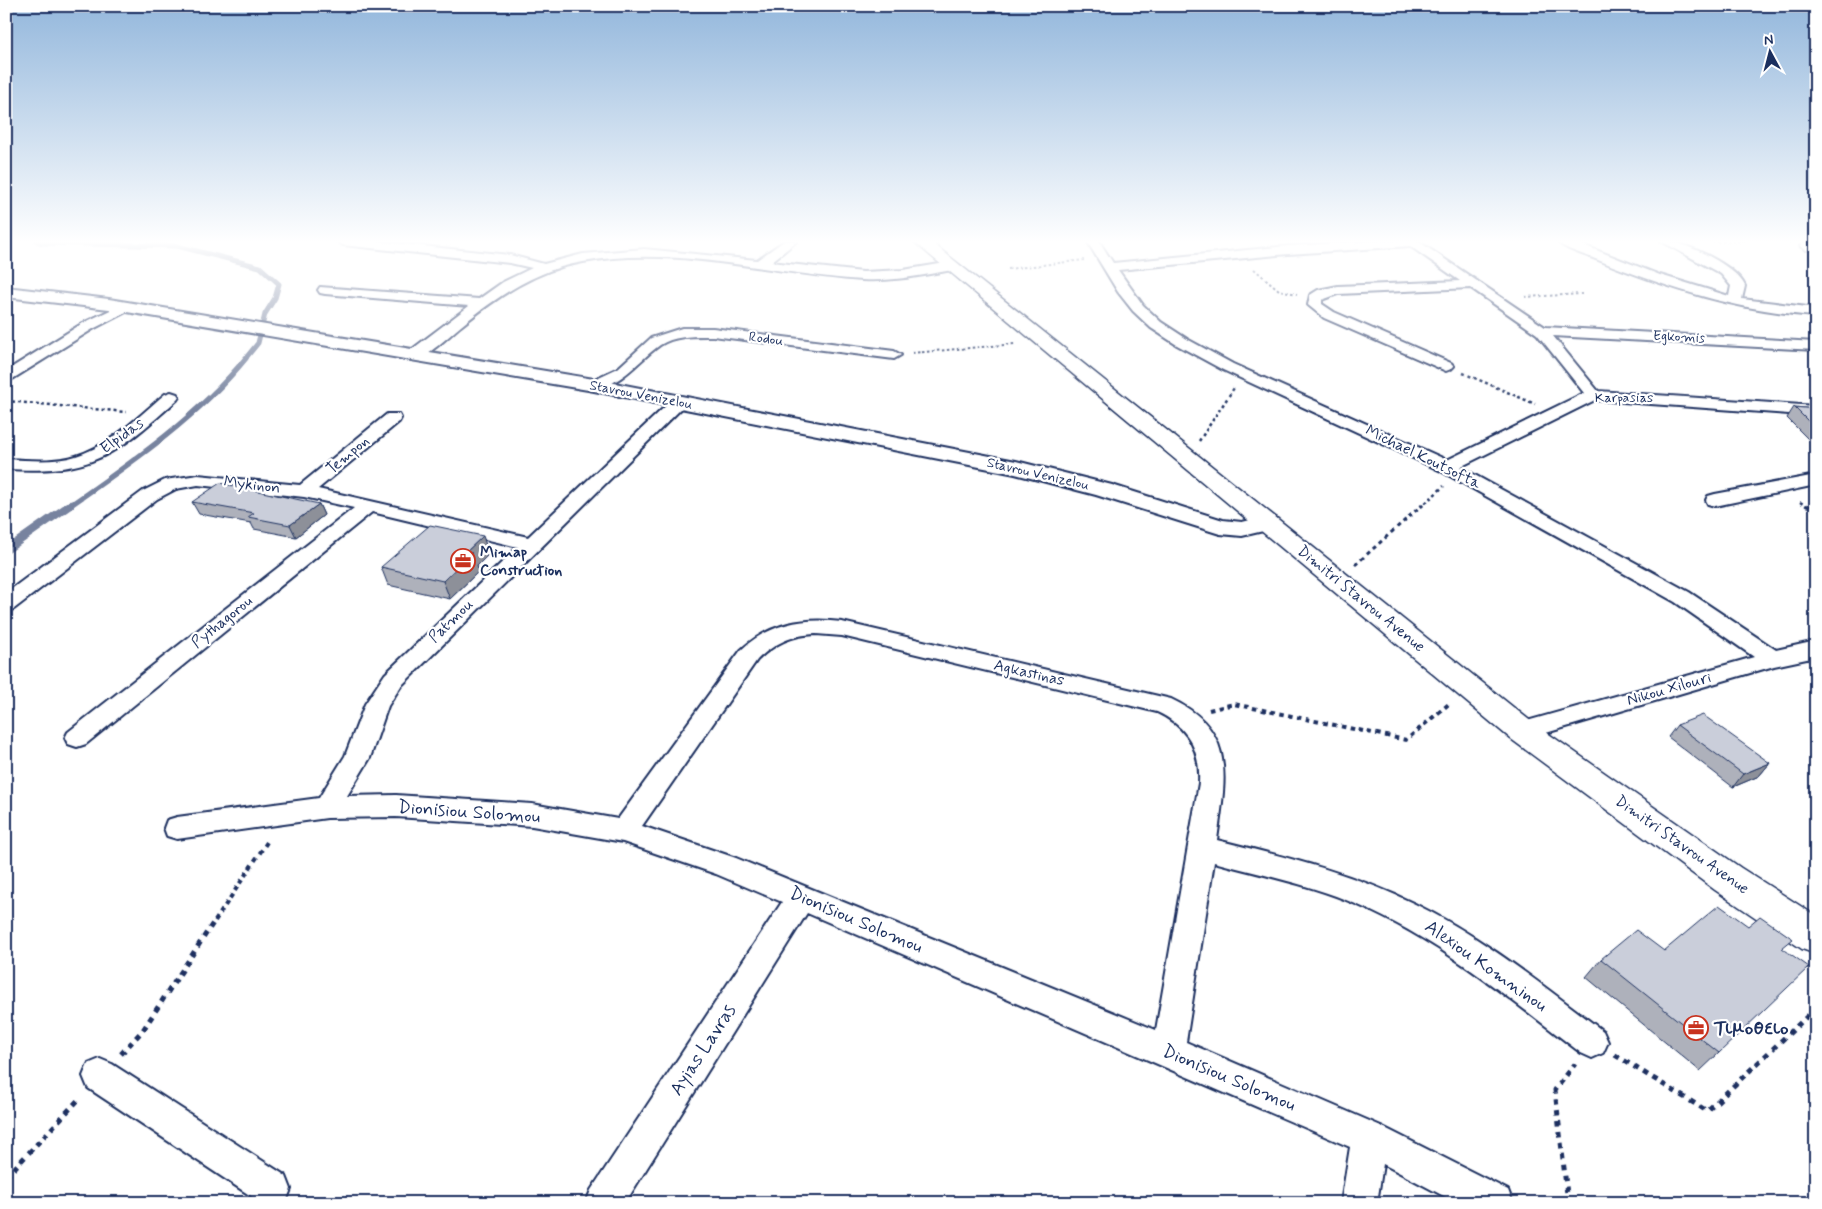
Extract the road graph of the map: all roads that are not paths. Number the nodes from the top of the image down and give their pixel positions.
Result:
1 (49, 297) edge
2 (423, 297) edge
3 (490, 297) edge
4 (991, 297) edge
5 (1130, 297) edge
6 (1316, 297) edge
7 (1492, 297) edge
8 (1717, 297) edge
9 (1736, 297) edge
10 (484, 302) junction
11 (1735, 302) junction
12 (125, 307) junction
13 (1816, 312) edge
14 (1542, 331) junction
15 (1816, 346) edge
16 (894, 355) road end
17 (412, 356) junction
18 (1446, 366) road end
19 (6, 378) edge
20 (594, 385) junction
21 (1593, 395) junction
22 (171, 397) dead end
23 (680, 402) junction
24 (1816, 410) edge
25 (393, 418) dead end
26 (6, 464) edge
27 (1453, 470) junction
28 (1816, 480) edge
29 (304, 491) junction
30 (1716, 500) dead end
31 (368, 506) junction
32 (1268, 523) junction
33 (532, 544) junction
34 (6, 604) edge
35 (1816, 649) edge
36 (1773, 659) junction
37 (1522, 731) junction
38 (77, 738) dead end
39 (327, 807) junction
40 (178, 828) dead end
41 (624, 831) junction
42 (1202, 847) junction
43 (801, 897) junction
44 (1816, 937) edge
45 (1592, 1042) road end
46 (1168, 1051) junction
47 (100, 1076) road end
48 (1369, 1138) junction
49 (272, 1190) dead end
50 (604, 1203) edge
51 (1359, 1203) edge
52 (1495, 1203) edge

1 - 12 street, Stavrou Venizelou
2 - 10 street
3 - 10 street
4 - 32 main road, Dimitri Stavrou Avenue
5 - 27 street, Michael Koutsofta
6 - 18 street
7 - 14 street
8 - 11 street
9 - 11 street
10 - 17 street
11 - 13 street
12 - 17 street, Stavrou Venizelou
12 - 19 street
14 - 15 street, Egkomis
14 - 21 street
16 - 20 street, Rodou
17 - 20 street, Stavrou Venizelou
20 - 23 street, Stavrou Venizelou
21 - 24 street, Karpasias
21 - 27 street, Karpasias
22 - 26 street, Elpidas
23 - 32 street, Stavrou Venizelou
23 - 33 street, Patmou
25 - 29 street, Tempon
27 - 36 street, Michael Koutsofta
28 - 30 street
29 - 31 street, Mykinon
29 - 34 street, Mykinon
31 - 33 street, Mykinon
31 - 38 street, Pythagorou
32 - 37 main road, Dimitri Stavrou Avenue
33 - 39 street, Patmou
35 - 36 street, Nikou Xilouri
36 - 37 street, Nikou Xilouri
37 - 44 main road, Dimitri Stavrou Avenue
39 - 40 street, Dionisiou Solomou
39 - 41 street, Dionisiou Solomou
41 - 42 street, Agkastinas
41 - 43 street, Dionisiou Solomou
42 - 45 street, Alexiou Komninou
42 - 46 street, Agkastinas
43 - 46 street, Dionisiou Solomou
43 - 50 street, Ayias Lavras
46 - 48 street, Dionisiou Solomou
47 - 49 street
48 - 51 street
48 - 52 street, Dionisiou Solomou

